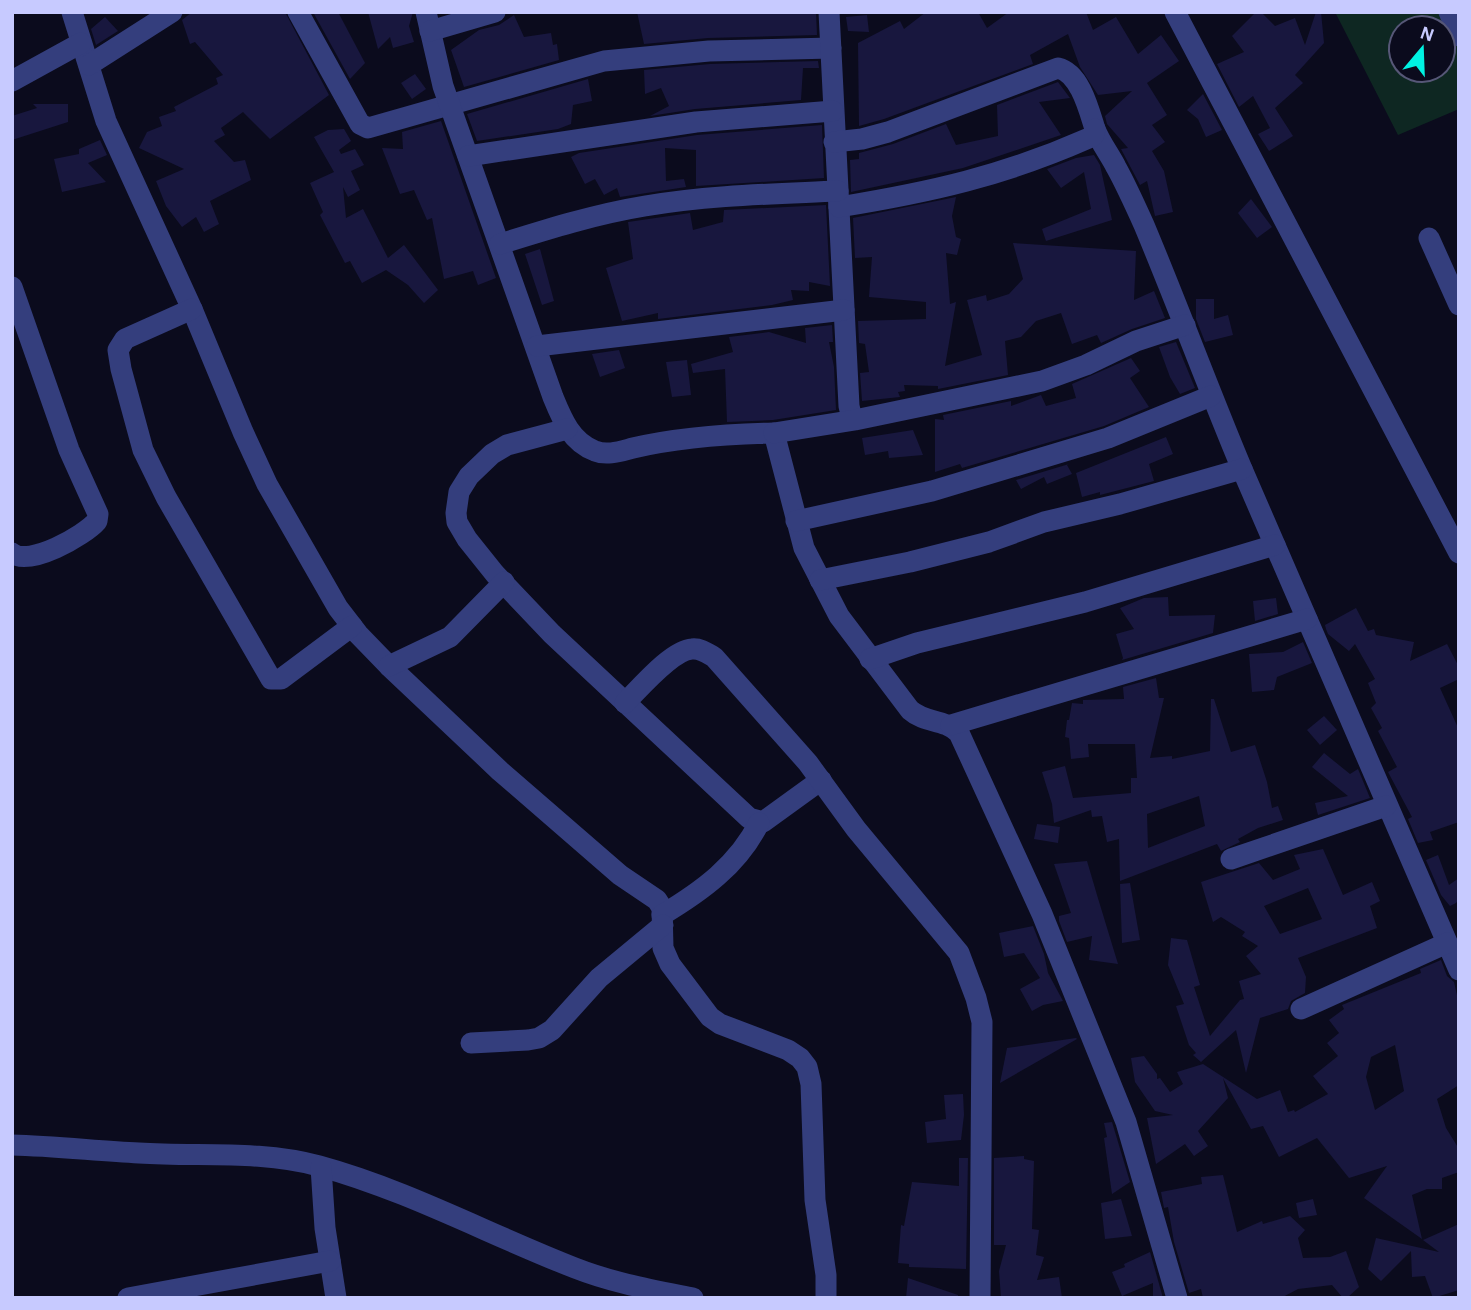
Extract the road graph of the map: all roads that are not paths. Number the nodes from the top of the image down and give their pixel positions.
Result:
1 (72, 12) edge
2 (172, 12) edge
3 (298, 12) edge
4 (495, 12) edge
5 (829, 12) edge
6 (1175, 12) edge
7 (1448, 12) edge
8 (428, 22) edge
9 (1459, 36) edge
10 (81, 43) junction
11 (831, 48) junction
12 (89, 65) junction
13 (12, 81) edge
14 (450, 105) junction
15 (833, 111) junction
16 (1095, 129) junction
17 (834, 142) junction
18 (468, 156) junction
19 (838, 199) junction
20 (1429, 238) dead end
21 (500, 244) junction
22 (12, 286) edge
23 (1459, 305) edge
24 (191, 309) junction
25 (844, 310) junction
26 (1185, 325) junction
27 (537, 346) junction
28 (1211, 396) junction
29 (852, 419) junction
30 (567, 429) junction
31 (774, 433) junction
32 (1242, 469) junction
33 (796, 521) junction
34 (1275, 545) junction
35 (12, 553) edge
36 (1459, 554) edge
37 (820, 580) junction
38 (504, 582) junction
39 (1307, 619) junction
40 (352, 626) junction
41 (870, 659) junction
42 (389, 666) junction
43 (625, 702) junction
44 (951, 725) junction
45 (821, 780) junction
46 (1387, 806) junction
47 (759, 822) junction
48 (1231, 859) dead end
49 (663, 920) junction
50 (1447, 943) junction
51 (1459, 971) edge
52 (1301, 1009) dead end
53 (471, 1043) dead end
54 (12, 1145) edge
55 (321, 1167) junction
56 (330, 1261) junction
57 (128, 1298) edge
58 (335, 1298) edge
59 (693, 1298) edge
60 (826, 1298) edge
61 (980, 1298) edge
62 (1177, 1298) edge

1 - 10 street
2 - 12 street
3 - 14 street
4 - 8 street
5 - 11 street
6 - 36 street
7 - 9 street
8 - 14 street
10 - 12 street
10 - 13 street
11 - 14 street
11 - 15 street
12 - 24 street
14 - 18 street
15 - 17 street
15 - 18 street
16 - 17 street
16 - 19 street
16 - 26 street
17 - 19 street
18 - 21 street
19 - 21 street
19 - 25 street
20 - 23 street
21 - 27 street
22 - 35 street
24 - 40 street
24 - 40 street
25 - 27 street
25 - 29 street
26 - 28 street
26 - 29 street
27 - 30 street
28 - 32 street
28 - 33 street
29 - 31 street
30 - 31 street
30 - 38 street
31 - 33 street
32 - 34 street
32 - 37 street
33 - 37 street
34 - 39 street
34 - 41 street
37 - 41 street
38 - 42 street
38 - 43 street
39 - 44 street
39 - 46 street
40 - 42 street
41 - 44 street
42 - 49 street
43 - 45 street
43 - 47 street
44 - 62 street
45 - 47 street
45 - 61 street
46 - 48 street
46 - 50 street
47 - 49 street
49 - 53 street
49 - 60 street
50 - 51 street
50 - 52 street
54 - 55 street
55 - 56 street
55 - 59 street
56 - 57 street
56 - 58 street

